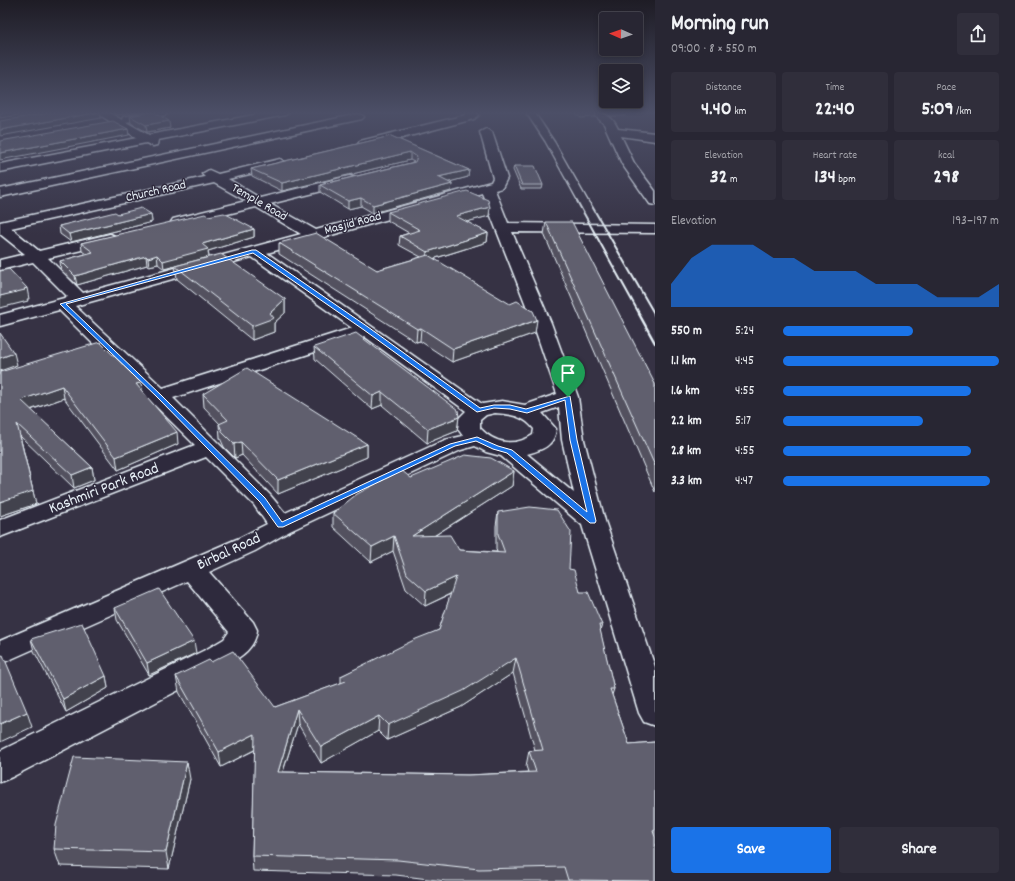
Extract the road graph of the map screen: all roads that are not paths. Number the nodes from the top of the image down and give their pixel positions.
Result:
1 (73, 153) edge
2 (172, 153) edge
3 (190, 153) edge
4 (492, 153) edge
5 (623, 153) edge
6 (177, 156) junction
7 (292, 160) edge
8 (0, 168) edge
9 (365, 177) edge
10 (215, 178) junction
11 (492, 186) junction
12 (0, 193) edge
13 (259, 202) junction
14 (655, 202) edge
15 (167, 225) edge
16 (0, 226) edge
17 (503, 227) junction
18 (655, 229) edge
19 (314, 235) junction
20 (121, 236) edge
21 (254, 251) junction
22 (36, 256) junction
23 (0, 265) edge
24 (71, 302) junction
25 (0, 321) edge
26 (366, 329) junction
27 (159, 396) junction
28 (568, 397) junction
29 (480, 411) junction
30 (527, 411) junction
31 (477, 439) junction
32 (209, 448) junction
33 (509, 451) junction
34 (593, 521) junction
35 (281, 525) junction
36 (0, 530) edge
37 (192, 569) junction
38 (0, 653) edge
39 (655, 713) edge
40 (0, 766) edge

1 - 8 street
2 - 6 street, Temple Road
3 - 6 street
4 - 11 street
5 - 14 street
6 - 10 street, Temple Road
6 - 12 street
7 - 10 street, Church Road
9 - 13 street
10 - 13 street, Temple Road
10 - 16 street, Church Road
11 - 17 street
11 - 19 street, Masjid Road
13 - 15 street
13 - 19 street, Temple Road
16 - 22 street, Birbal Road
17 - 18 street
17 - 28 street
19 - 21 street, Masjid Road
20 - 22 street
21 - 24 street, Masjid Road
21 - 26 street
22 - 23 street
22 - 24 street, Birbal Road
24 - 25 street, Masjid Road
24 - 27 street, Birbal Road
26 - 27 street
26 - 29 street
27 - 32 street, Birbal Road
28 - 30 street
28 - 34 street
29 - 30 street
29 - 31 street
30 - 33 street
31 - 33 street
31 - 35 street
32 - 35 street, Birbal Road
32 - 36 street, Kashmiri Park Road
33 - 34 street
34 - 39 street
35 - 37 street, Birbal Road
37 - 38 street, Birbal Road
37 - 40 street

